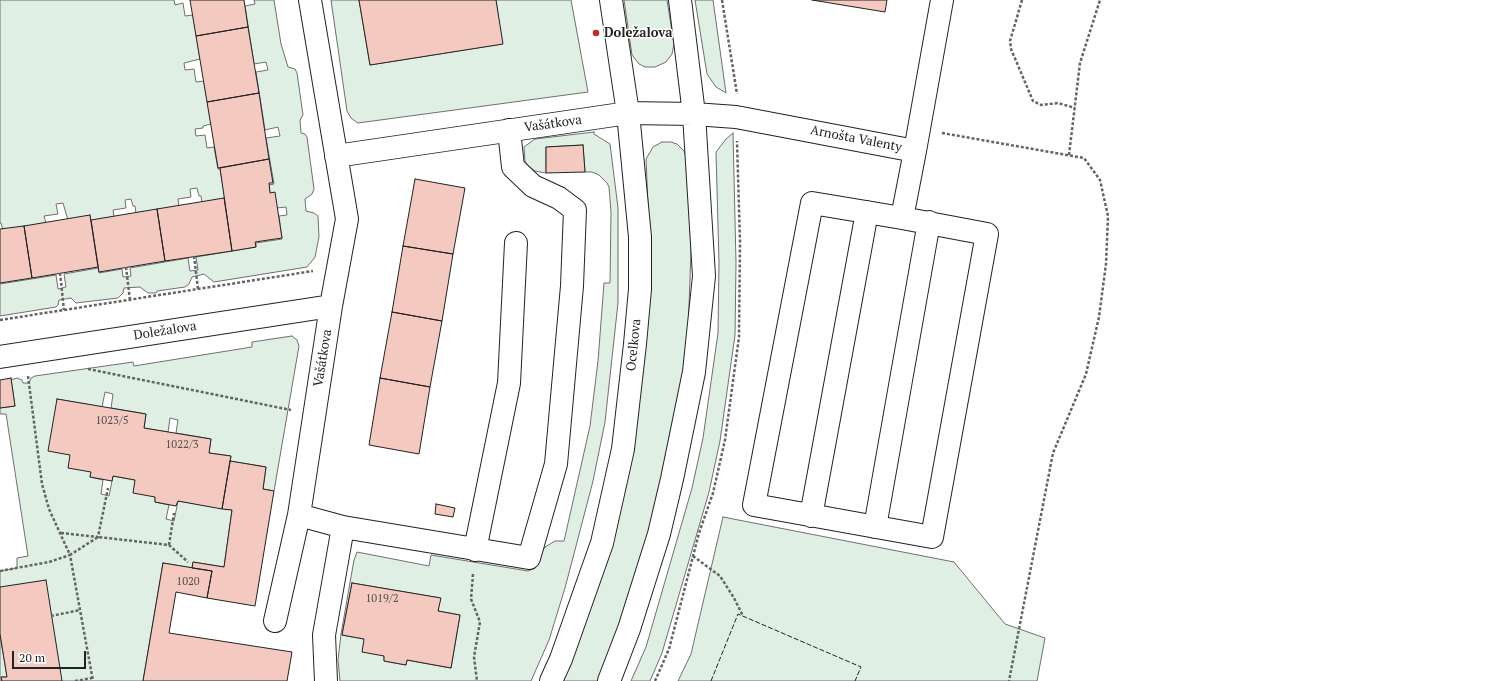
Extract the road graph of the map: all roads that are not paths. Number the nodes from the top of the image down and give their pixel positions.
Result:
1 (310, 0) edge
2 (612, 0) edge
3 (680, 0) edge
4 (942, 0) edge
5 (628, 113) junction
6 (694, 114) junction
7 (509, 130) junction
8 (915, 151) junction
9 (336, 156) junction
10 (867, 212) junction
11 (902, 218) junction
12 (929, 222) junction
13 (516, 243) dead end
14 (320, 307) junction
15 (0, 357) edge
16 (299, 515) junction
17 (811, 516) junction
18 (343, 527) junction
19 (875, 527) junction
20 (475, 550) junction
21 (275, 621) dead end
22 (324, 678) edge
23 (551, 681) edge
24 (609, 681) edge

1 - 9 street, Vašátkova
2 - 5 street, Ocelkova
3 - 6 street
4 - 8 street, Arnošta Valenty
5 - 6 street, Vašátkova
5 - 7 street, Vašátkova
5 - 23 street, Ocelkova
6 - 8 street, Arnošta Valenty
6 - 24 street
7 - 9 street, Vašátkova
7 - 20 street
8 - 11 street
9 - 14 street, Vašátkova
10 - 11 street
10 - 17 street
10 - 17 street
11 - 12 street
12 - 19 street
12 - 19 street
13 - 20 street
14 - 15 street, Doležalova
14 - 16 street, Vašátkova
16 - 18 street
16 - 21 street, Vašátkova
17 - 19 street
18 - 20 street
18 - 22 street

